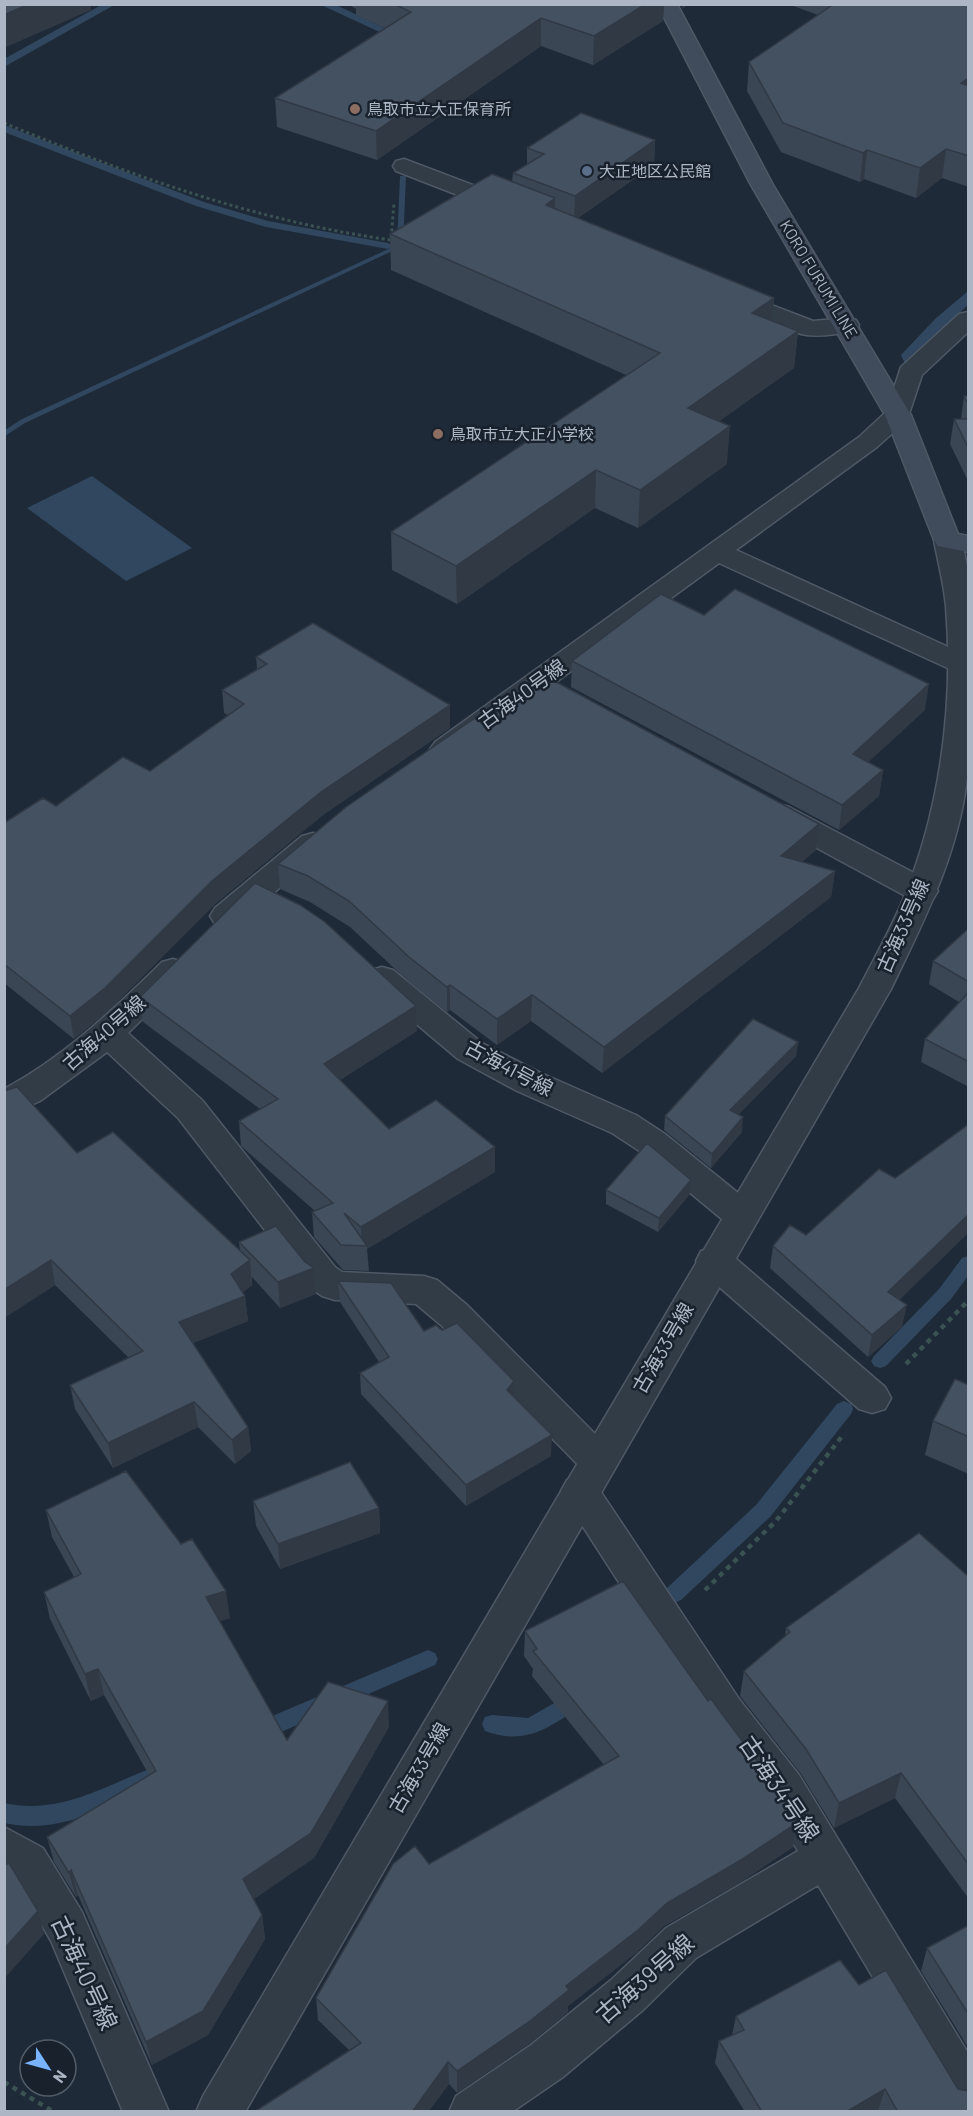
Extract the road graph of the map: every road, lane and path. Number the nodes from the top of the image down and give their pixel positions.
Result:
1 (667, 4) edge
2 (4, 123) edge
3 (404, 166) joint
4 (524, 212) edge
5 (711, 288) edge
6 (969, 319) edge
7 (847, 325) junction
8 (898, 416) junction
9 (958, 542) edge
10 (718, 552) junction
11 (964, 665) junction
12 (419, 767) edge
13 (756, 801) edge
14 (335, 825) edge
15 (922, 891) junction
16 (364, 961) edge
17 (107, 1033) junction
18 (4, 1105) edge
19 (741, 1215) junction
20 (714, 1261) junction
21 (969, 1301) edge
22 (872, 1398) junction
23 (589, 1476) junction
24 (668, 1625) junction
25 (4, 1847) edge
26 (825, 1858) junction
27 (4, 2082) edge
28 (969, 2094) edge
29 (54, 2112) edge
30 (146, 2112) edge
31 (219, 2112) edge
32 (472, 2112) edge

1 - 7 main road, KORO FURUMI LINE
2 - 3 path
3 - 4 street
5 - 7 street
6 - 8 street
7 - 8 main road, KORO FURUMI LINE
8 - 9 main road, KORO FURUMI LINE
8 - 10 street, 古海40号線
9 - 11 street, 古海33号線
10 - 11 street
10 - 12 street, 古海40号線
11 - 15 street, 古海33号線
13 - 15 street
14 - 17 street, 古海40号線
15 - 19 street, 古海33号線
16 - 19 street, 古海41号線
17 - 18 street, 古海40号線
17 - 23 street, 古海34号線
19 - 20 street, 古海33号線
20 - 22 street
20 - 23 street, 古海33号線
21 - 22 path
22 - 24 path
23 - 24 street, 古海34号線
23 - 31 street, 古海33号線
24 - 26 street, 古海34号線
25 - 30 street, 古海40号線
26 - 28 street, 古海34号線
26 - 32 street, 古海39号線
27 - 29 path

